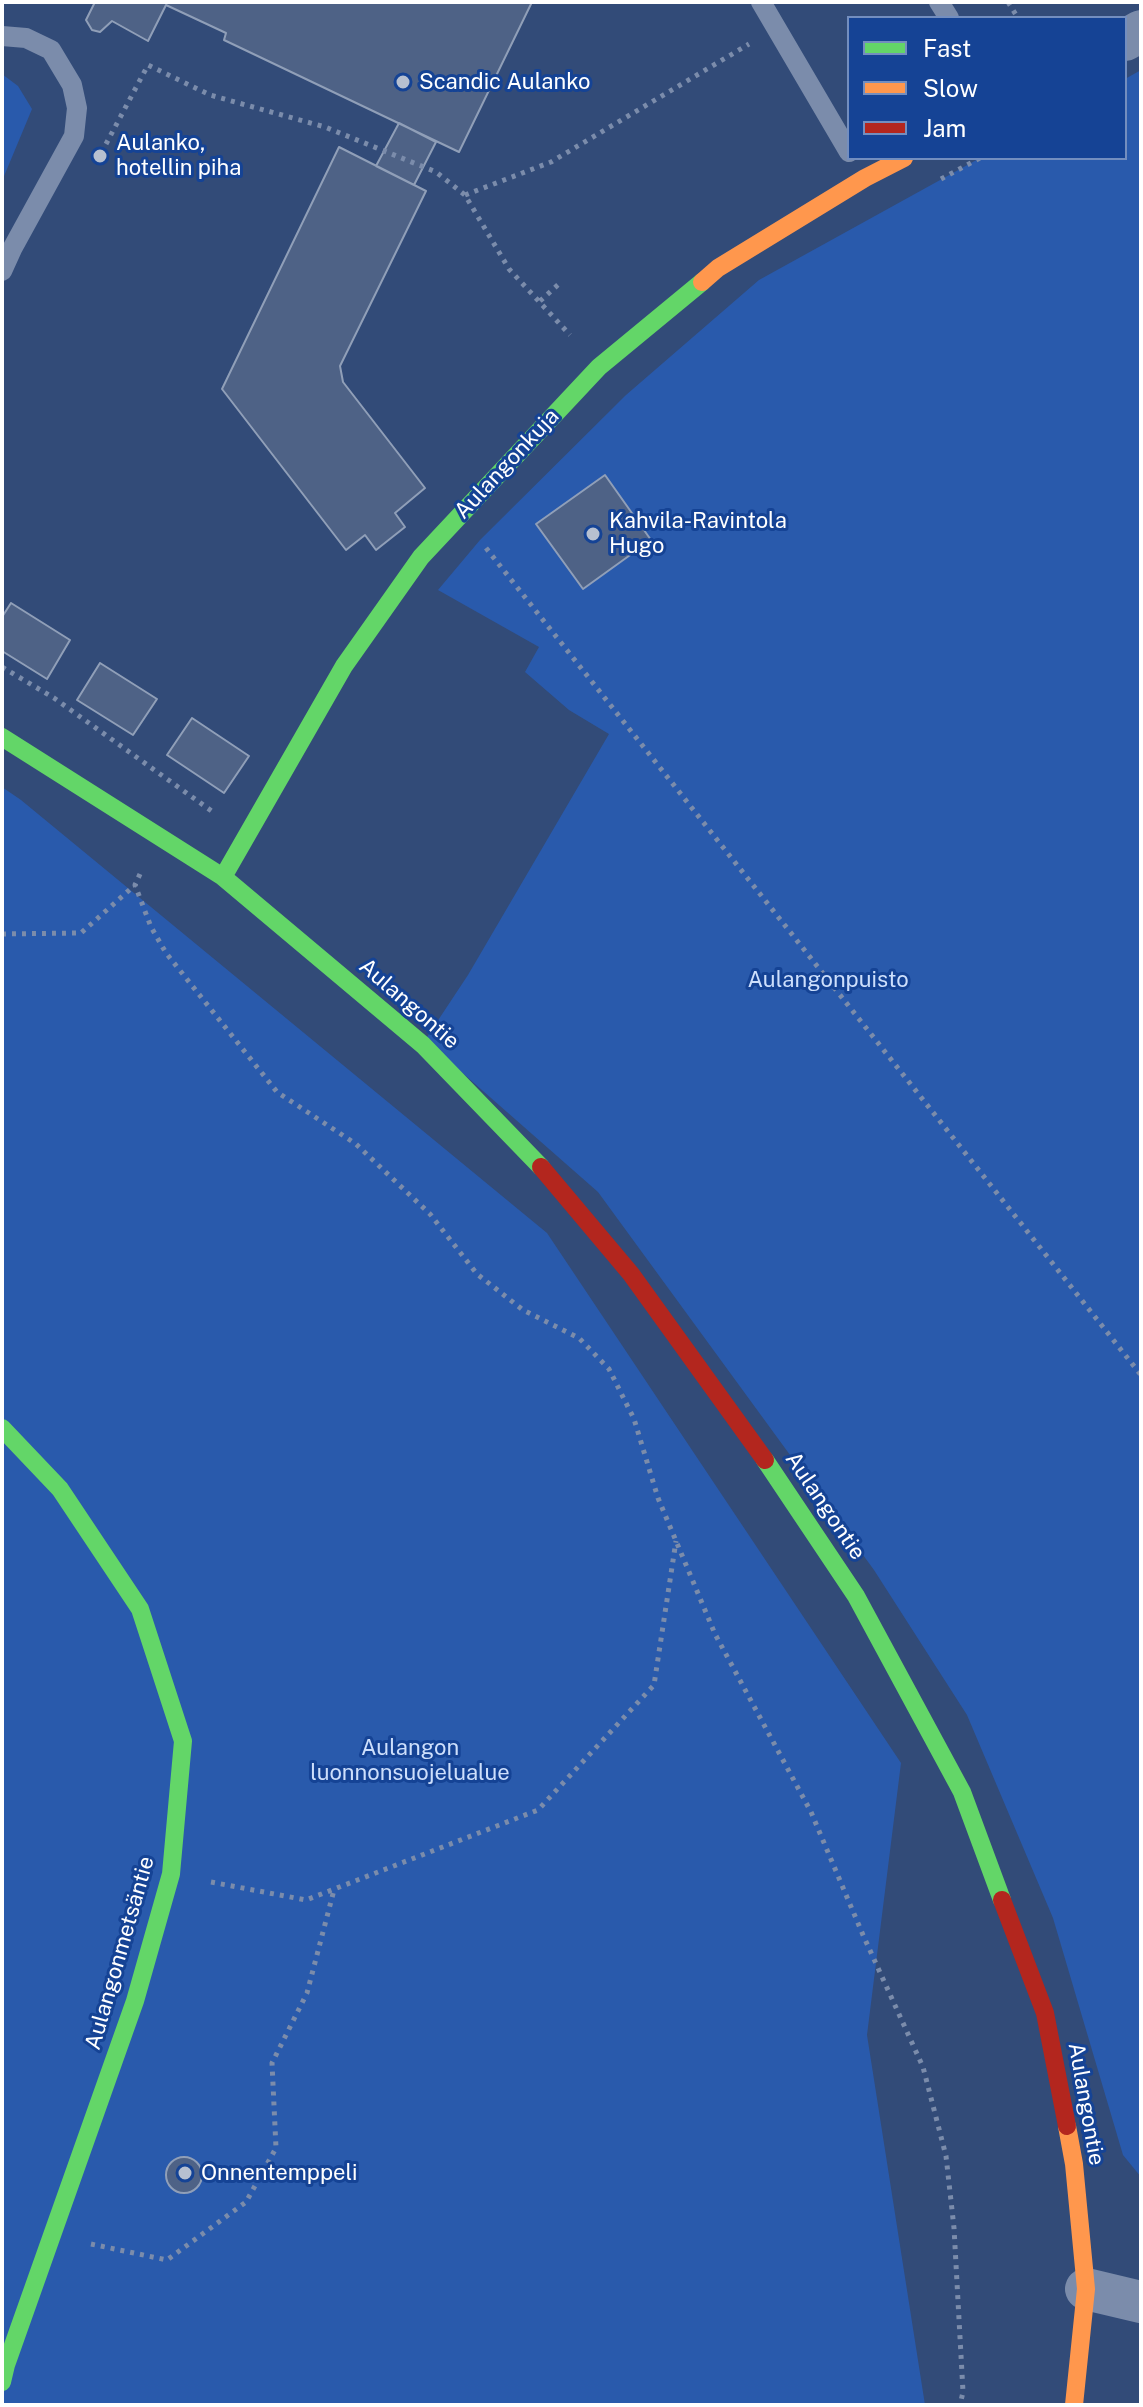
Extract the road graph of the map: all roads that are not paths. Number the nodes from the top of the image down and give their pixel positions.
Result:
1 (761, 2) edge
2 (2, 36) edge
3 (847, 149) edge
4 (854, 160) edge
5 (900, 160) edge
6 (865, 178) junction
7 (2, 271) edge
8 (2, 737) edge
9 (223, 877) junction
10 (2, 1428) edge
11 (1086, 2289) junction
12 (1141, 2302) edge
13 (2, 2382) edge
14 (1074, 2405) edge

1 - 3 lane
2 - 7 lane
4 - 6 lane
5 - 6 street, Aulangonkuja
6 - 9 street, Aulangonkuja
8 - 9 street, Aulangontie
9 - 11 street, Aulangontie
10 - 13 street, Aulangonmetsäntie
11 - 12 street
11 - 14 street, Aulangontie

